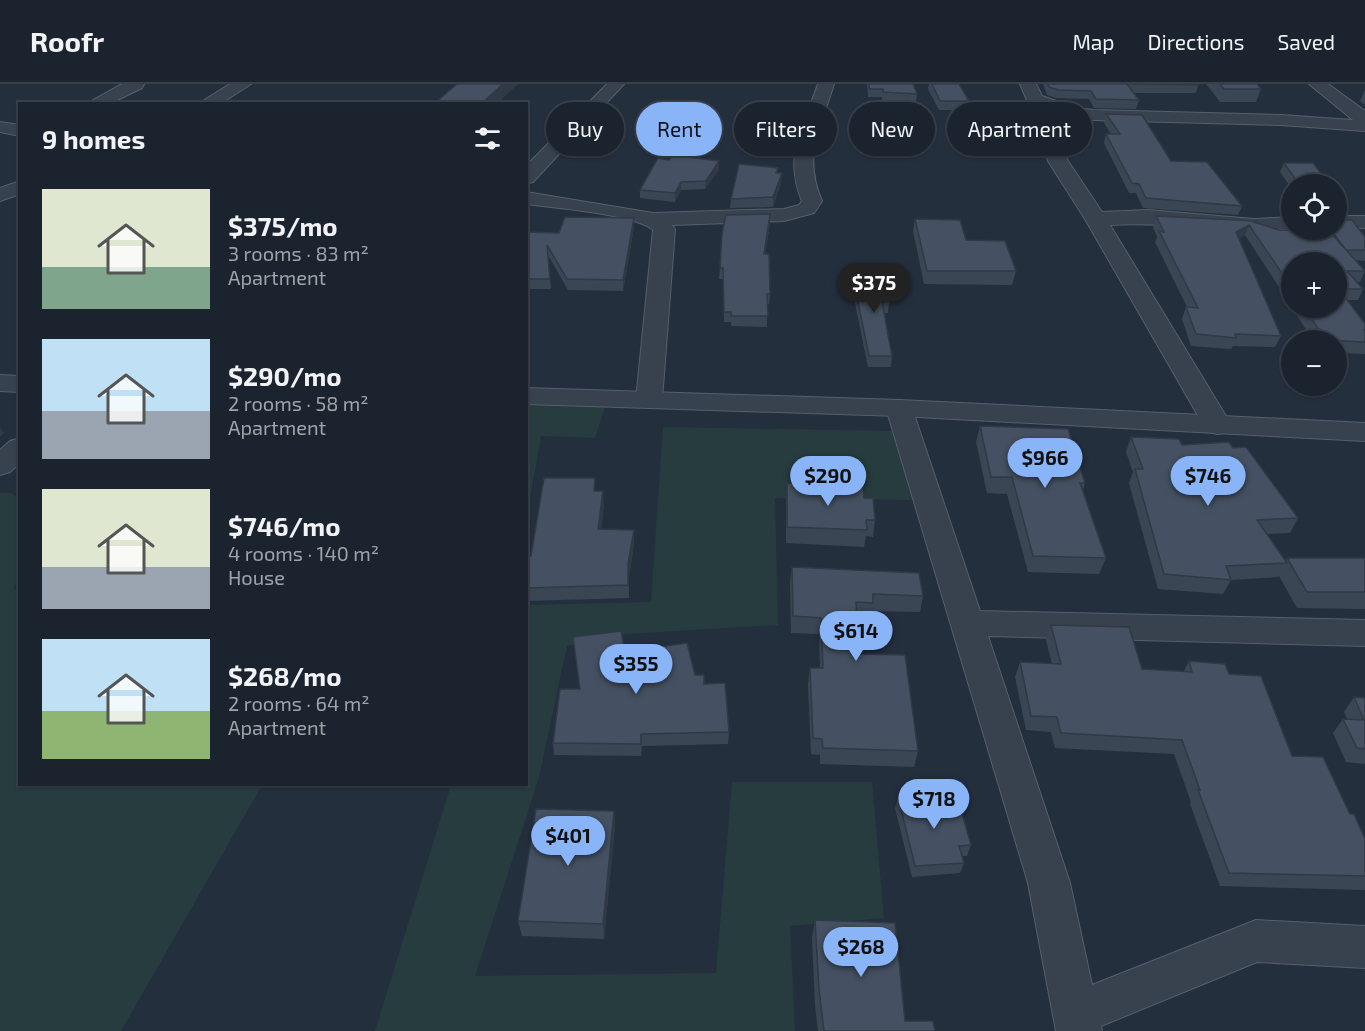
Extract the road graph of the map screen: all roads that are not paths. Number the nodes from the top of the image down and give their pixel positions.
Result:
1 (135, 84) edge
2 (212, 84) edge
3 (616, 84) edge
4 (826, 84) edge
5 (1317, 84) edge
6 (239, 86) edge
7 (1032, 92) edge
8 (98, 102) edge
9 (210, 102) edge
10 (1365, 120) edge
11 (1342, 125) junction
12 (1365, 126) edge
13 (0, 127) edge
14 (18, 131) edge
15 (1365, 146) edge
16 (528, 176) edge
17 (528, 198) edge
18 (653, 219) junction
19 (1096, 219) junction
20 (1347, 222) edge
21 (1365, 222) edge
22 (1281, 224) edge
23 (528, 396) edge
24 (649, 400) junction
25 (898, 408) junction
26 (1218, 426) junction
27 (1365, 432) edge
28 (18, 449) edge
29 (0, 466) edge
30 (966, 623) junction
31 (1365, 633) edge
32 (1365, 947) edge
33 (1077, 1022) edge

1 - 8 street
2 - 6 street
3 - 16 street
4 - 18 street
5 - 10 street
6 - 9 street
7 - 11 street
7 - 19 street
11 - 12 street
11 - 15 street
13 - 14 street
17 - 18 street
18 - 24 street
19 - 22 street
19 - 26 street
20 - 21 street
23 - 24 street
24 - 25 street
25 - 26 street
25 - 30 street
26 - 27 street
28 - 29 street
30 - 31 street
30 - 33 street
32 - 33 street

